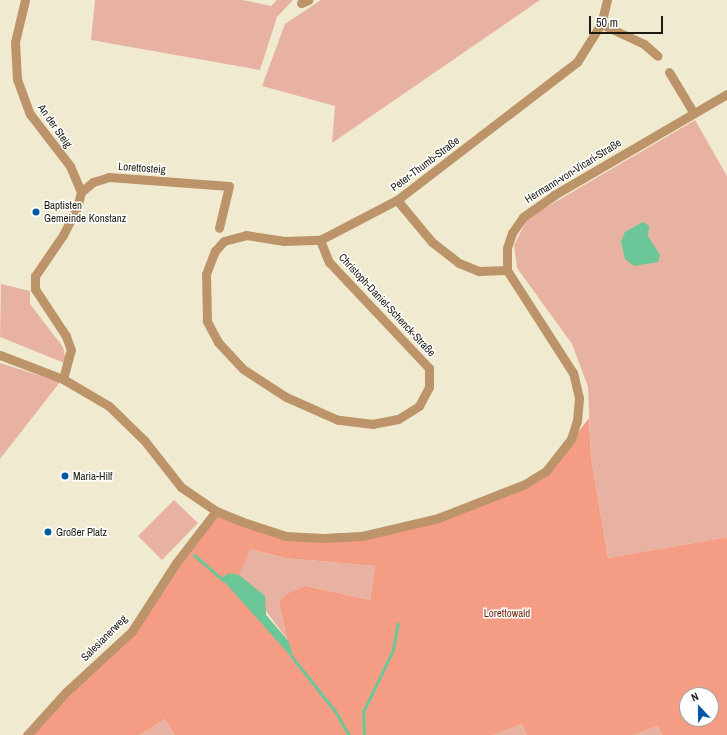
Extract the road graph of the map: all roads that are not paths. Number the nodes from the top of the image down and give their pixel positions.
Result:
1 (24, 0) edge
2 (607, 0) edge
3 (601, 24) junction
4 (658, 56) dead end
5 (669, 72) dead end
6 (727, 94) edge
7 (694, 112) junction
8 (81, 192) junction
9 (397, 200) junction
10 (219, 228) dead end
11 (320, 240) junction
12 (224, 242) joint
13 (507, 270) junction
14 (0, 355) edge
15 (63, 379) junction
16 (216, 511) junction
17 (27, 735) edge

1 - 8 street, An der Steig
2 - 3 street, Peter-Thumb-Straße
3 - 4 street
3 - 9 street, Peter-Thumb-Straße
5 - 7 street
6 - 7 street, Hermann-von-Vicari-Straße
7 - 13 street, Hermann-von-Vicari-Straße
8 - 10 street, Lorettosteig
8 - 15 street
9 - 11 street, Peter-Thumb-Straße
9 - 13 street
11 - 12 street, Peter-Thumb-Straße
11 - 12 street, Christoph-Daniel-Schenck-Straße
13 - 16 street
14 - 15 street
15 - 16 street
16 - 17 street, Salesianerweg

